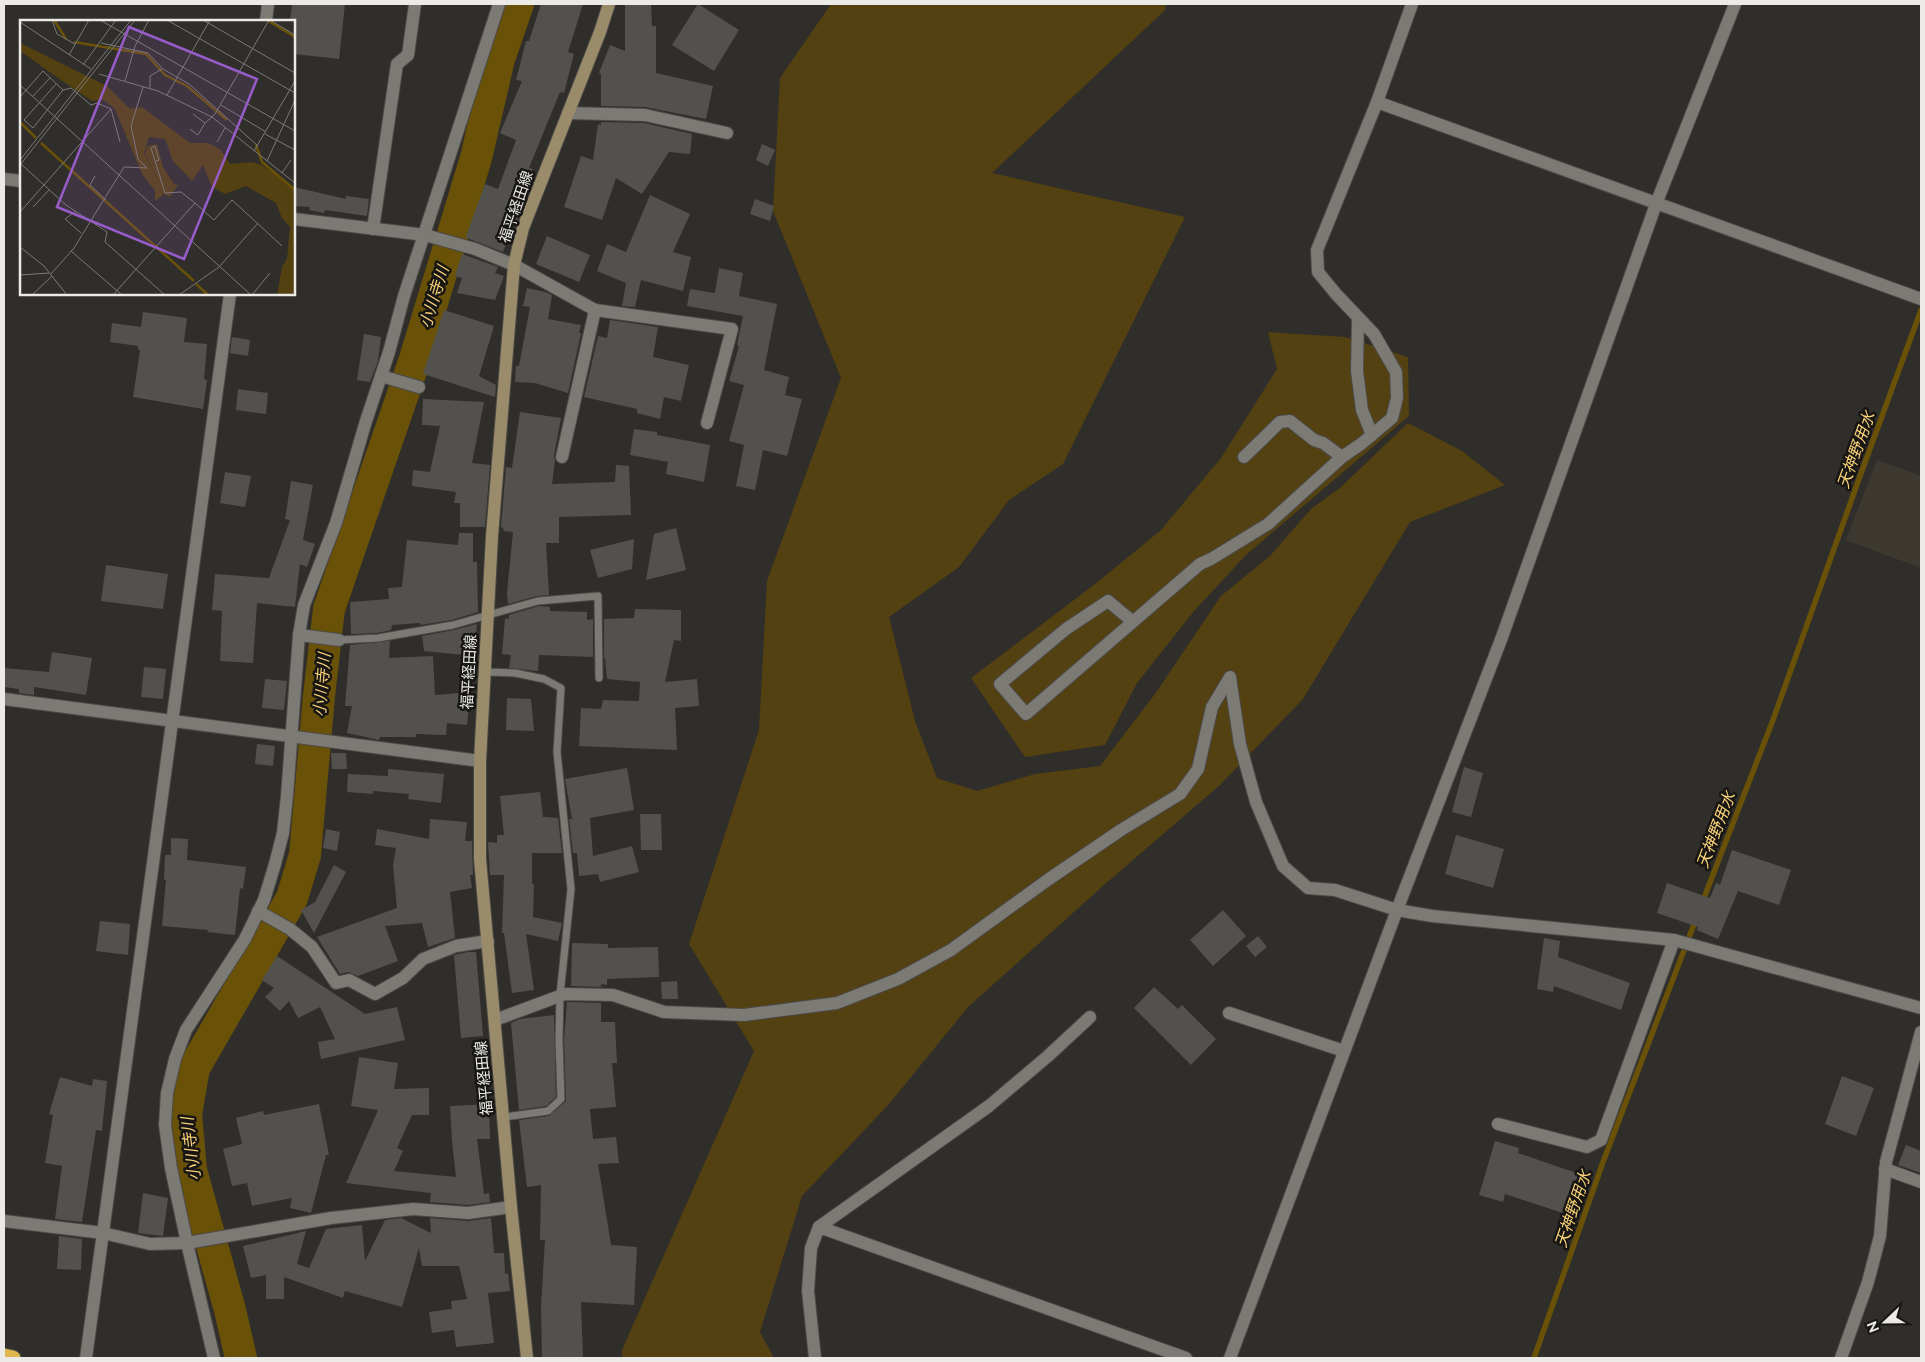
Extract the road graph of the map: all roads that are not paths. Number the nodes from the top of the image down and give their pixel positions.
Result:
1 (268, 4) edge
2 (415, 4) edge
3 (499, 4) edge
4 (609, 4) edge
5 (1412, 4) edge
6 (1735, 4) edge
7 (266, 20) edge
8 (1377, 102) junction
9 (568, 113) junction
10 (727, 133) dead end
11 (4, 179) edge
12 (20, 181) edge
13 (1656, 204) junction
14 (295, 219) edge
15 (373, 229) junction
16 (425, 235) junction
17 (514, 265) junction
18 (230, 295) edge
19 (1921, 300) edge
20 (595, 310) junction
21 (1358, 318) junction
22 (381, 376) junction
23 (419, 387) dead end
24 (707, 423) dead end
25 (1372, 435) junction
26 (562, 457) dead end
27 (1244, 457) dead end
28 (1342, 458) junction
29 (488, 616) junction
30 (1132, 621) junction
31 (299, 635) junction
32 (340, 640) joint
33 (485, 672) junction
34 (599, 678) dead end
35 (4, 699) edge
36 (172, 721) junction
37 (291, 736) junction
38 (480, 761) junction
39 (1397, 910) junction
40 (258, 911) junction
41 (1674, 940) junction
42 (488, 941) junction
43 (560, 996) junction
44 (1921, 1008) edge
45 (1229, 1014) dead end
46 (1090, 1017) dead end
47 (495, 1020) junction
48 (1921, 1032) edge
49 (1344, 1051) junction
50 (504, 1117) junction
51 (1498, 1124) dead end
52 (1885, 1169) junction
53 (1921, 1182) edge
54 (511, 1207) junction
55 (4, 1221) edge
56 (819, 1227) junction
57 (103, 1233) junction
58 (187, 1243) junction
59 (4, 1356) edge
60 (13, 1358) edge
61 (86, 1358) edge
62 (214, 1358) edge
63 (527, 1358) edge
64 (815, 1358) edge
65 (1186, 1358) edge
66 (1230, 1358) edge
67 (1841, 1358) edge

1 - 7 street
2 - 15 street
3 - 16 street
4 - 9 main road, 福平経田線
5 - 8 street
6 - 13 street
8 - 13 street
8 - 21 street
9 - 10 street
9 - 17 main road, 福平経田線
11 - 12 street
13 - 19 street
13 - 39 street
14 - 15 street
15 - 16 street
16 - 17 street
16 - 22 street
17 - 20 street
17 - 29 main road, 福平経田線
18 - 36 street
20 - 24 street
20 - 26 street
21 - 25 street
21 - 25 street
22 - 23 street
22 - 31 street
25 - 28 street
27 - 28 street
28 - 30 street
29 - 32 lane
29 - 33 main road, 福平経田線
29 - 34 lane
30 - 30 street
31 - 32 street
31 - 37 street
33 - 38 main road, 福平経田線
33 - 43 lane
35 - 36 street
36 - 37 street
36 - 57 street
37 - 38 street
37 - 40 street
38 - 42 main road, 福平経田線
39 - 41 street
39 - 43 street
39 - 49 street
40 - 42 street
40 - 58 street
41 - 44 street
41 - 51 street
42 - 47 main road, 福平経田線
43 - 47 street
43 - 50 lane
45 - 49 street
46 - 56 street
47 - 50 main road, 福平経田線
48 - 52 street
49 - 66 street
50 - 54 main road, 福平経田線
52 - 53 street
52 - 67 street
54 - 58 street
54 - 63 main road, 福平経田線
55 - 57 street
56 - 64 street
56 - 65 street
57 - 58 street
57 - 61 street
58 - 62 street
59 - 60 highway

